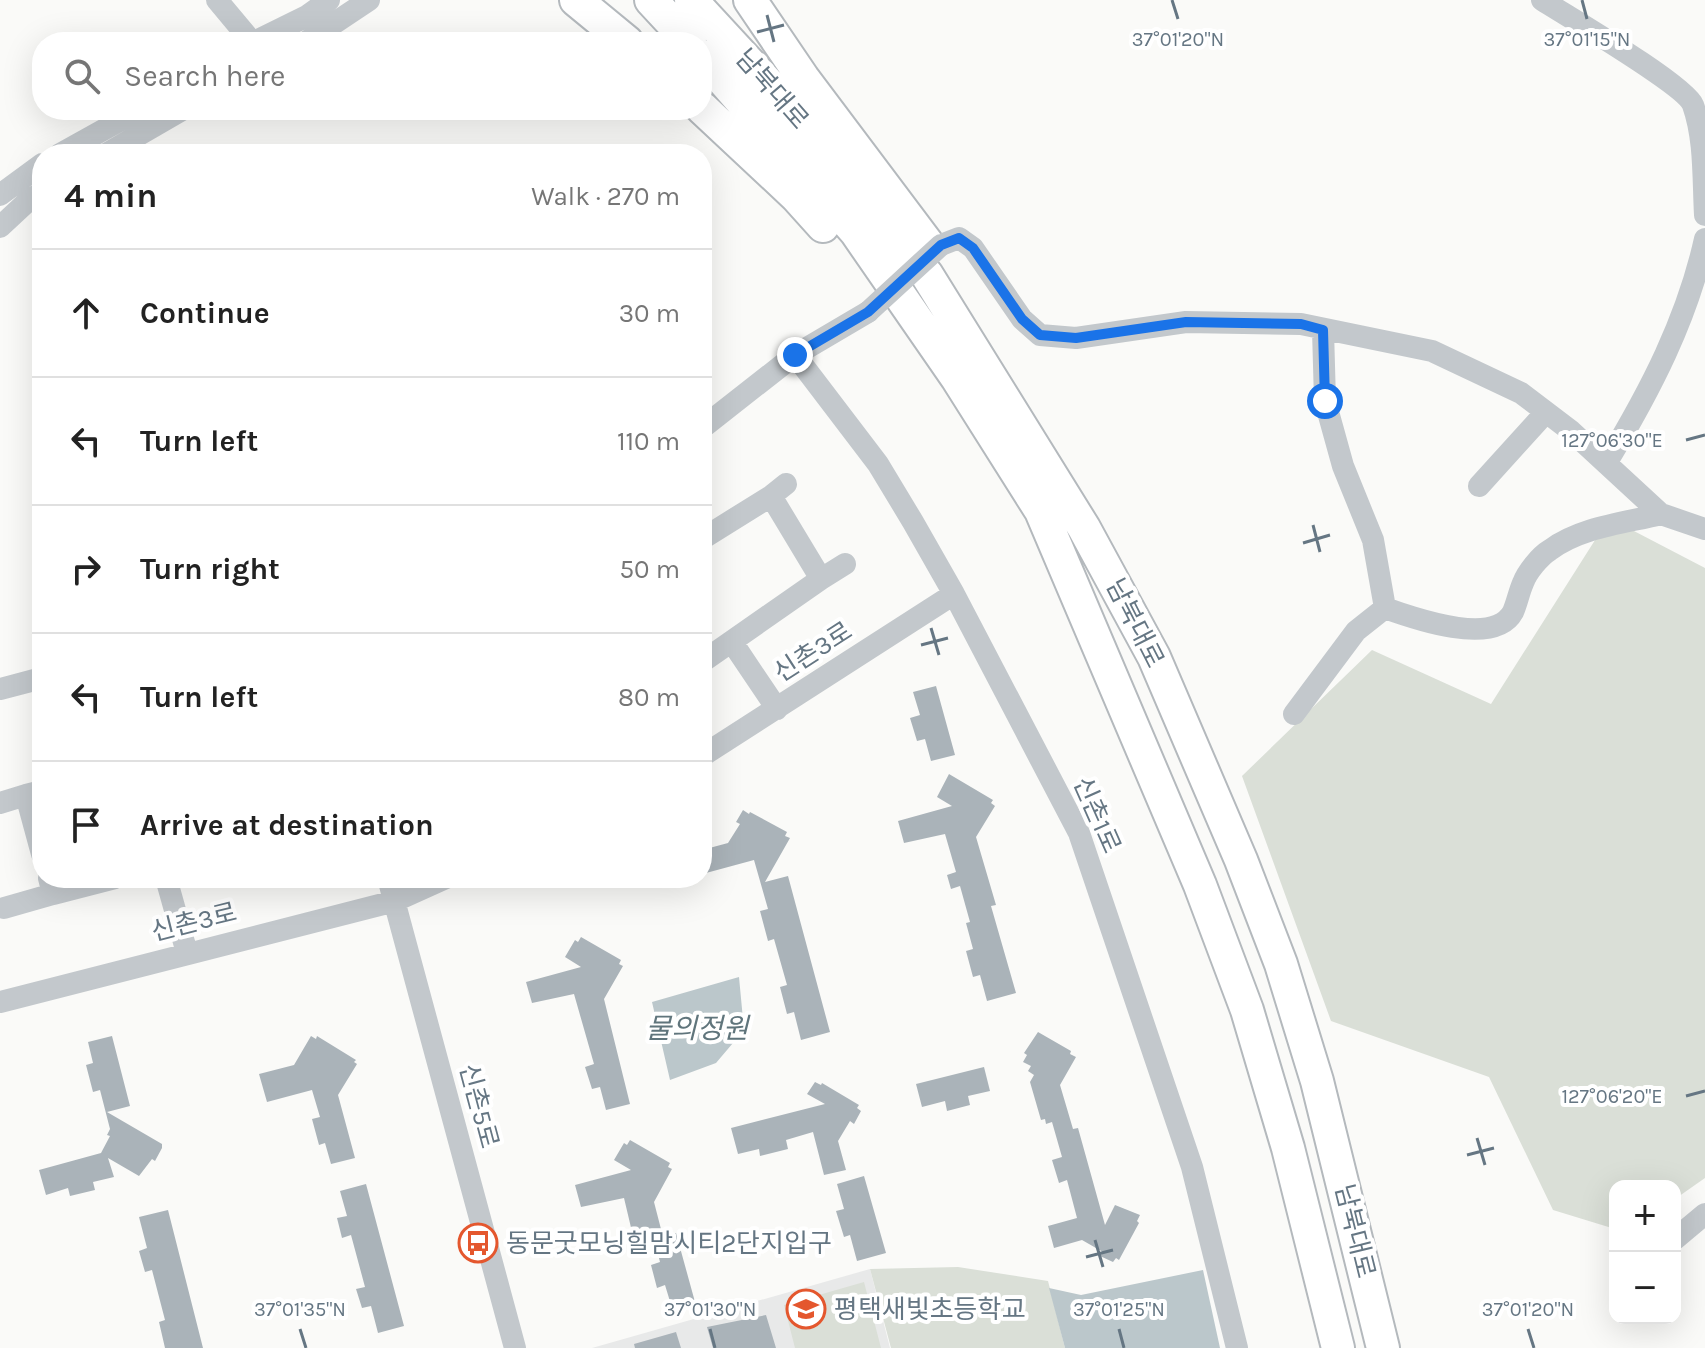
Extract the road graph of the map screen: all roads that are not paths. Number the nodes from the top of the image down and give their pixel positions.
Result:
1 (217, 0) edge
2 (329, 0) edge
3 (369, 0) edge
4 (576, 0) edge
5 (651, 0) edge
6 (691, 0) edge
7 (750, 0) edge
8 (1542, 0) edge
9 (244, 32) edge
10 (274, 32) edge
11 (321, 32) edge
12 (615, 32) edge
13 (681, 32) edge
14 (712, 67) edge
15 (712, 117) edge
16 (121, 120) edge
17 (165, 120) edge
18 (78, 144) edge
19 (123, 144) edge
20 (32, 171) edge
21 (0, 195) edge
22 (32, 198) edge
23 (1705, 215) edge
24 (0, 227) edge
25 (1705, 239) edge
26 (1323, 330) junction
27 (795, 355) junction
28 (1004, 399) junction
29 (1546, 412) junction
30 (712, 420) edge
31 (998, 443) junction
32 (1607, 462) junction
33 (1479, 486) dead end
34 (1661, 514) junction
35 (1705, 529) edge
36 (712, 533) edge
37 (845, 564) dead end
38 (821, 579) junction
39 (954, 594) junction
40 (1385, 608) junction
41 (732, 642) junction
42 (712, 655) edge
43 (32, 681) edge
44 (0, 689) edge
45 (777, 709) junction
46 (1294, 714) dead end
47 (712, 750) edge
48 (32, 794) edge
49 (0, 803) edge
50 (47, 888) edge
51 (169, 888) edge
52 (391, 888) edge
53 (424, 888) edge
54 (395, 901) junction
55 (4, 908) dead end
56 (187, 953) junction
57 (0, 1002) edge
58 (1705, 1214) edge
59 (1681, 1234) edge
60 (515, 1348) edge
61 (1237, 1348) edge
62 (1338, 1348) edge
63 (1383, 1348) edge

1 - 9 street
2 - 10 street
3 - 11 street
4 - 12 highway
5 - 13 highway
6 - 28 highway, 남북대로
7 - 28 highway
8 - 23 street
14 - 31 highway, 남북대로
15 - 31 highway
16 - 18 street
17 - 19 street
20 - 21 street
22 - 24 street
25 - 32 street
26 - 27 street, bridge
26 - 29 street
26 - 40 street
27 - 30 street
27 - 39 street, 신촌1로
28 - 63 highway, 남북대로
29 - 32 street
29 - 33 street
31 - 62 highway, 남북대로
32 - 34 street
34 - 35 street
34 - 40 street
36 - 38 street
37 - 38 street
38 - 41 street
39 - 45 street, 신촌3로
39 - 61 street, 신촌1로
40 - 46 street
41 - 42 street
41 - 45 street
43 - 44 street
45 - 47 street, 신촌3로
48 - 49 street
50 - 55 street
51 - 56 street
52 - 54 street, 신촌5로
53 - 54 street, 신촌3로
54 - 56 street, 신촌3로
54 - 60 street, 신촌5로
56 - 57 street, 신촌3로
58 - 59 street

